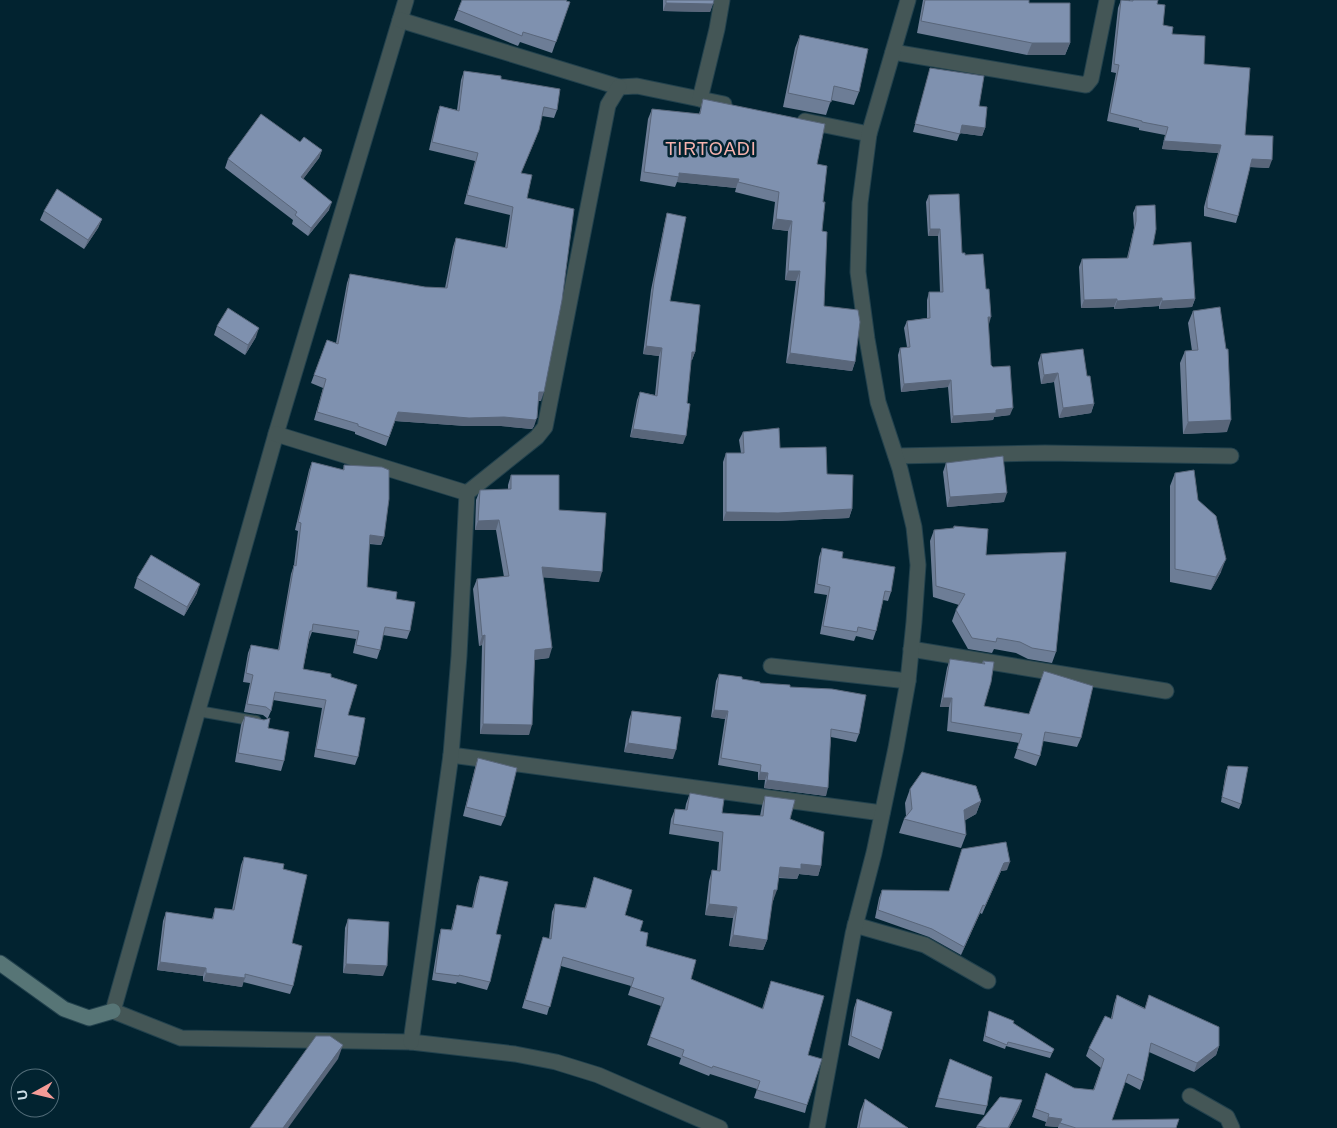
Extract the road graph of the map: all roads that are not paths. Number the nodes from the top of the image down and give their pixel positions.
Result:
1 (406, 0) edge
2 (722, 0) edge
3 (908, 0) edge
4 (1107, 0) edge
5 (400, 20) junction
6 (893, 52) junction
7 (619, 87) junction
8 (700, 98) junction
9 (738, 106) edge
10 (794, 118) edge
11 (869, 134) junction
12 (276, 434) junction
13 (896, 456) junction
14 (1231, 456) dead end
15 (467, 493) junction
16 (911, 649) junction
17 (771, 666) dead end
18 (908, 681) junction
19 (1166, 691) dead end
20 (198, 711) junction
21 (262, 722) edge
22 (451, 755) junction
23 (882, 814) junction
24 (855, 925) junction
25 (0, 963) edge
26 (988, 981) dead end
27 (114, 1011) junction
28 (411, 1042) junction
29 (1190, 1096) dead end
30 (720, 1128) edge
31 (817, 1128) edge
32 (1232, 1128) edge

1 - 5 street
2 - 8 street
3 - 6 street
4 - 6 street
5 - 7 street
5 - 12 street
6 - 11 street
7 - 8 street
7 - 15 street
8 - 9 street
10 - 11 street
11 - 13 street
12 - 15 street
12 - 20 street
13 - 14 street
13 - 16 street
15 - 22 street
16 - 18 street
16 - 19 street
17 - 18 street
18 - 23 street
20 - 21 lane
20 - 27 street
22 - 23 street
22 - 28 street
23 - 24 street
24 - 26 street
24 - 31 street
25 - 27 street
27 - 28 street
28 - 30 street
29 - 32 street

